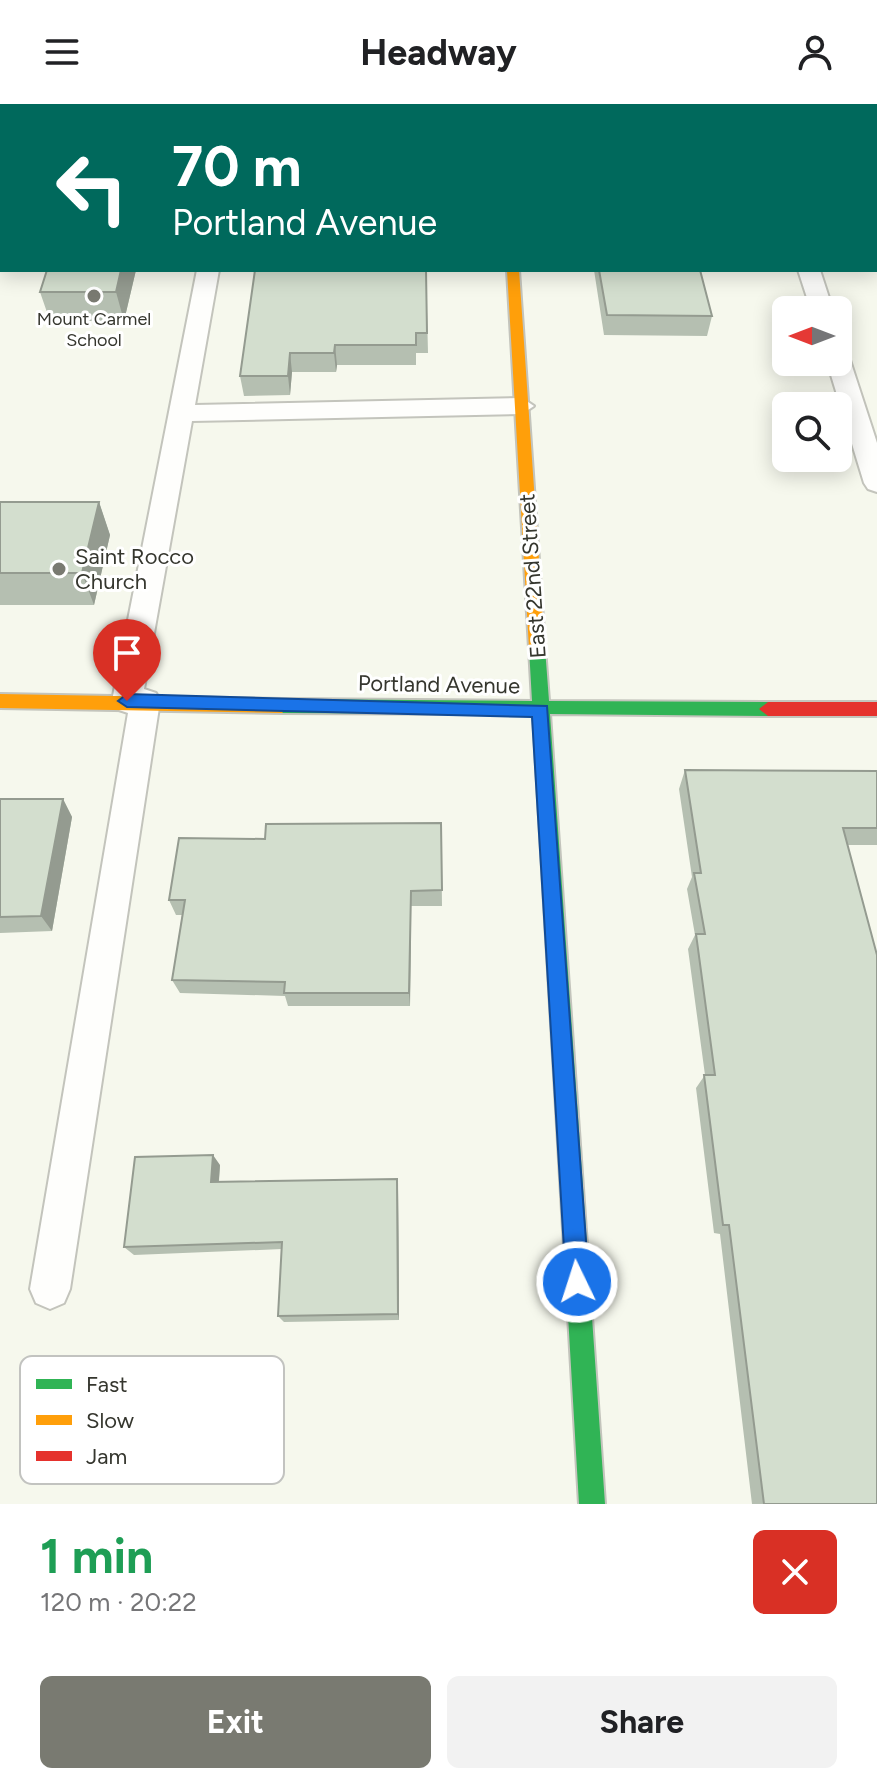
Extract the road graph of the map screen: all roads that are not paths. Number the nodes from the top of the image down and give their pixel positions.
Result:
1 (208, 272) edge
2 (513, 272) edge
3 (810, 272) edge
4 (817, 296) edge
5 (843, 376) edge
6 (522, 406) junction
7 (182, 413) junction
8 (877, 483) edge
9 (0, 701) edge
10 (136, 701) junction
11 (877, 709) edge
12 (541, 710) junction
13 (50, 1289) dead end
14 (592, 1504) edge

1 - 7 lane
2 - 6 street, East 22nd Street
3 - 4 lane
5 - 8 lane
6 - 7 lane
6 - 12 street, East 22nd Street
7 - 10 lane
9 - 10 street, Portland Avenue
10 - 12 street, Portland Avenue
10 - 13 lane
11 - 12 street, Portland Avenue
12 - 14 street, East 22nd Street

